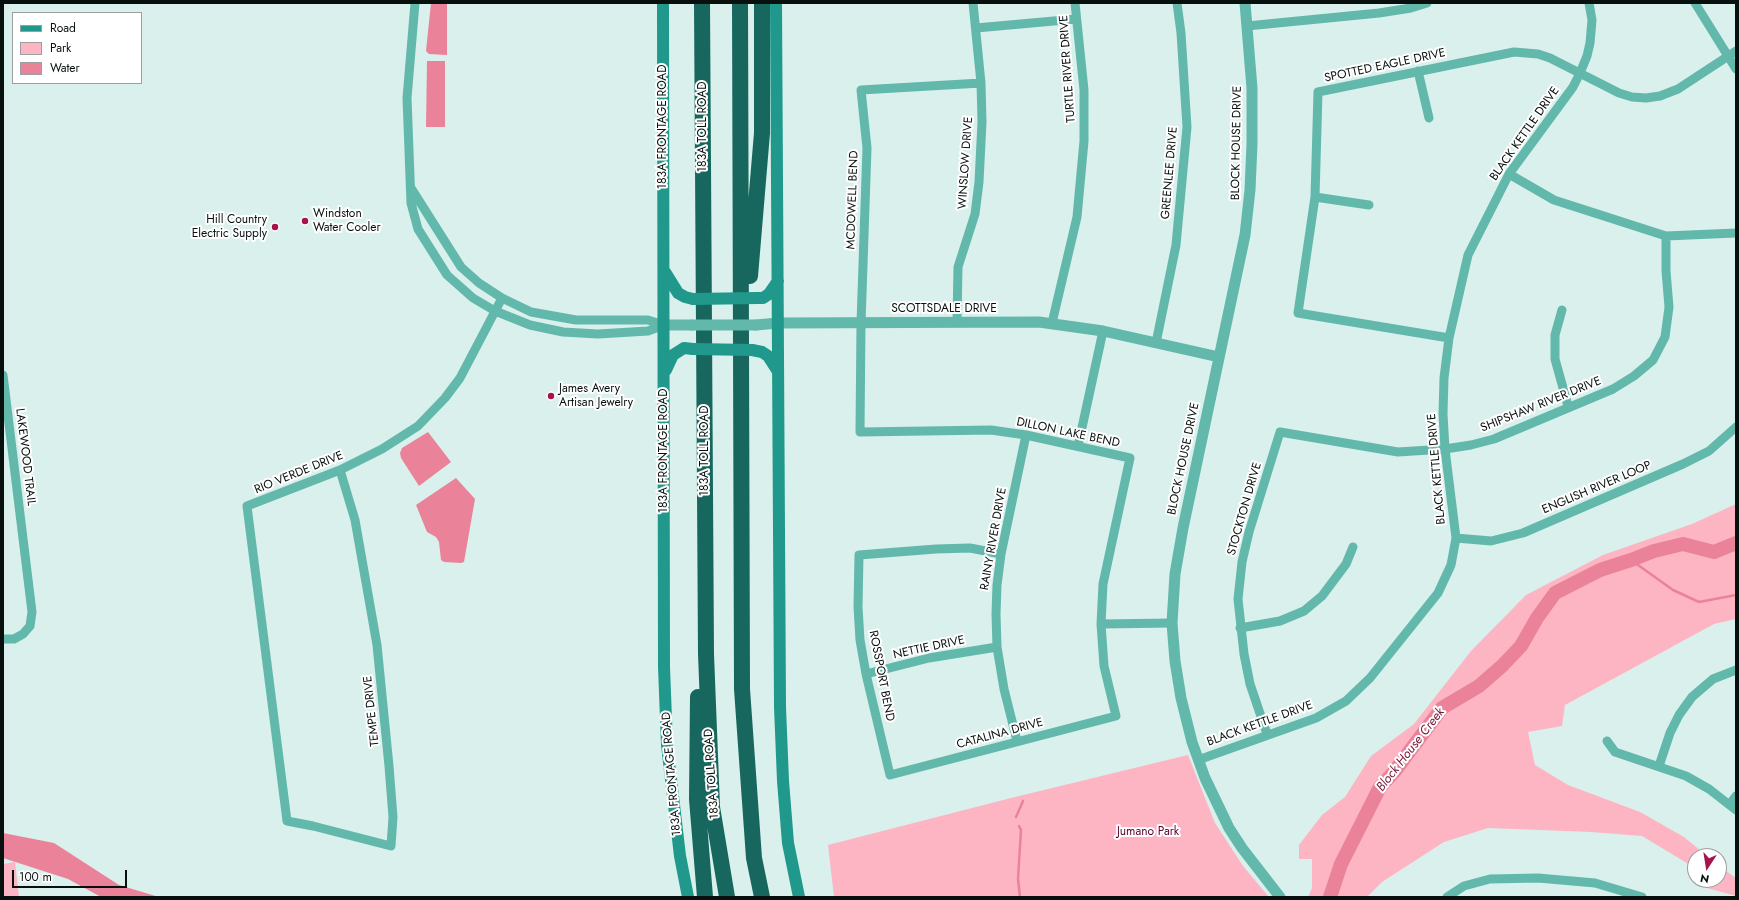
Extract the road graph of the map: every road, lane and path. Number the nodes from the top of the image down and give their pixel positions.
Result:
1 (414, 3) edge
2 (663, 3) edge
3 (694, 3) edge
4 (702, 3) edge
5 (740, 3) edge
6 (762, 3) edge
7 (776, 3) edge
8 (973, 3) edge
9 (1075, 3) edge
10 (1177, 3) edge
11 (1245, 3) edge
12 (1427, 3) edge
13 (1589, 3) edge
14 (1695, 3) edge
15 (1410, 6) edge
16 (1076, 19) junction
17 (1247, 26) junction
18 (976, 28) junction
19 (1732, 53) edge
20 (1736, 68) edge
21 (1418, 71) junction
22 (1580, 73) junction
23 (981, 83) junction
24 (703, 89) junction
25 (1429, 118) dead end
26 (1509, 174) junction
27 (411, 187) junction
28 (1315, 197) junction
29 (1369, 206) dead end
30 (1736, 233) edge
31 (1666, 236) junction
32 (664, 271) junction
33 (778, 280) junction
34 (502, 298) junction
35 (1562, 310) dead end
36 (494, 311) junction
37 (861, 322) junction
38 (958, 322) junction
39 (778, 323) junction
40 (1052, 323) junction
41 (664, 325) junction
42 (1103, 332) junction
43 (1449, 338) junction
44 (1156, 342) junction
45 (1219, 357) junction
46 (778, 370) junction
47 (741, 371) junction
48 (3, 375) edge
49 (664, 376) junction
50 (1568, 406) junction
51 (1736, 427) edge
52 (860, 432) joint
53 (1280, 432) joint
54 (1026, 435) junction
55 (1078, 446) junction
56 (1445, 449) junction
57 (340, 470) junction
58 (1456, 538) junction
59 (1353, 547) dead end
60 (1001, 554) junction
61 (1101, 624) junction
62 (1172, 624) junction
63 (1240, 628) junction
64 (3, 639) edge
65 (997, 647) junction
66 (706, 654) junction
67 (1736, 670) edge
68 (866, 674) junction
69 (1116, 716) joint
70 (1268, 734) junction
71 (1017, 741) junction
72 (1607, 741) dead end
73 (1198, 760) junction
74 (1659, 766) junction
75 (890, 775) joint
76 (1736, 796) edge
77 (1733, 807) edge
78 (287, 821) joint
79 (705, 896) edge
80 (688, 897) edge
81 (727, 897) edge
82 (762, 897) edge
83 (799, 897) edge
84 (1280, 897) edge
85 (1447, 897) edge
86 (1642, 897) edge

1 - 27 street, SCOTTSDALE DRIVE
2 - 32 main road, 183A FRONTAGE ROAD
3 - 24 highway
4 - 24 highway, 183A TOLL ROAD
5 - 47 highway
6 - 47 highway
7 - 33 main road
8 - 18 street, WINSLOW DRIVE
9 - 16 street, TURTLE RIVER DRIVE
10 - 44 street, GREENLEE DRIVE
11 - 17 street, BLOCK HOUSE DRIVE
12 - 15 street
13 - 22 street, BLACK KETTLE DRIVE
14 - 19 street
15 - 17 street
16 - 18 street
16 - 40 street, TURTLE RIVER DRIVE
17 - 45 street, BLOCK HOUSE DRIVE
18 - 23 street, WINSLOW DRIVE
19 - 20 street
19 - 22 street, SPOTTED EAGLE DRIVE
21 - 22 street, SPOTTED EAGLE DRIVE
21 - 25 street
21 - 28 street, SPOTTED EAGLE DRIVE
22 - 26 street, BLACK KETTLE DRIVE
23 - 37 street, MCDOWELL BEND
23 - 38 street, WINSLOW DRIVE
24 - 66 highway, 183A TOLL ROAD
26 - 31 street
26 - 43 street, BLACK KETTLE DRIVE
27 - 34 street, SCOTTSDALE DRIVE
27 - 36 street, SCOTTSDALE DRIVE
28 - 29 street
28 - 43 street, SPOTTED EAGLE DRIVE
30 - 31 street
31 - 50 street, SHIPSHAW RIVER DRIVE
32 - 33 main road, bridge
32 - 41 main road, 183A FRONTAGE ROAD
33 - 39 main road
34 - 36 street, RIO VERDE DRIVE
34 - 41 street, SCOTTSDALE DRIVE
35 - 50 street
36 - 41 street, SCOTTSDALE DRIVE
36 - 57 street, RIO VERDE DRIVE
37 - 38 street, SCOTTSDALE DRIVE
37 - 39 street, SCOTTSDALE DRIVE
37 - 52 street, MCDOWELL BEND
38 - 40 street, SCOTTSDALE DRIVE
39 - 41 street, SCOTTSDALE DRIVE, bridge
39 - 46 main road
40 - 42 street, SCOTTSDALE DRIVE
41 - 49 main road, 183A FRONTAGE ROAD
42 - 44 street, SCOTTSDALE DRIVE
42 - 55 street
43 - 56 street, BLACK KETTLE DRIVE
44 - 45 street, SCOTTSDALE DRIVE
45 - 62 street, BLOCK HOUSE DRIVE
46 - 49 main road, bridge
46 - 83 main road
47 - 82 highway
48 - 64 street, LAKEWOOD TRAIL
49 - 80 main road, 183A FRONTAGE ROAD
50 - 56 street, SHIPSHAW RIVER DRIVE
51 - 58 street, ENGLISH RIVER LOOP
52 - 54 street, DILLON LAKE BEND
53 - 56 street, SHIPSHAW RIVER DRIVE
53 - 63 street, STOCKTON DRIVE
54 - 55 street, DILLON LAKE BEND
54 - 60 street, RAINY RIVER DRIVE
55 - 61 street, DILLON LAKE BEND
56 - 58 street, BLACK KETTLE DRIVE
57 - 78 street, RIO VERDE DRIVE
57 - 78 street, TEMPE DRIVE
58 - 70 street, BLACK KETTLE DRIVE
59 - 63 street
60 - 65 street, RAINY RIVER DRIVE
60 - 68 street, ROSSPORT BEND
61 - 62 street
61 - 69 street, DILLON LAKE BEND
62 - 73 street, BLOCK HOUSE DRIVE
63 - 70 street, STOCKTON DRIVE
65 - 68 street, NETTIE DRIVE
65 - 71 street, RAINY RIVER DRIVE
66 - 79 highway
66 - 81 highway, 183A TOLL ROAD
67 - 74 street
68 - 75 street, ROSSPORT BEND
69 - 71 street, CATALINA DRIVE
70 - 73 street, BLACK KETTLE DRIVE
71 - 75 street, CATALINA DRIVE
72 - 74 street
73 - 84 street, BLOCK HOUSE DRIVE
74 - 77 street
76 - 77 street
85 - 86 street

